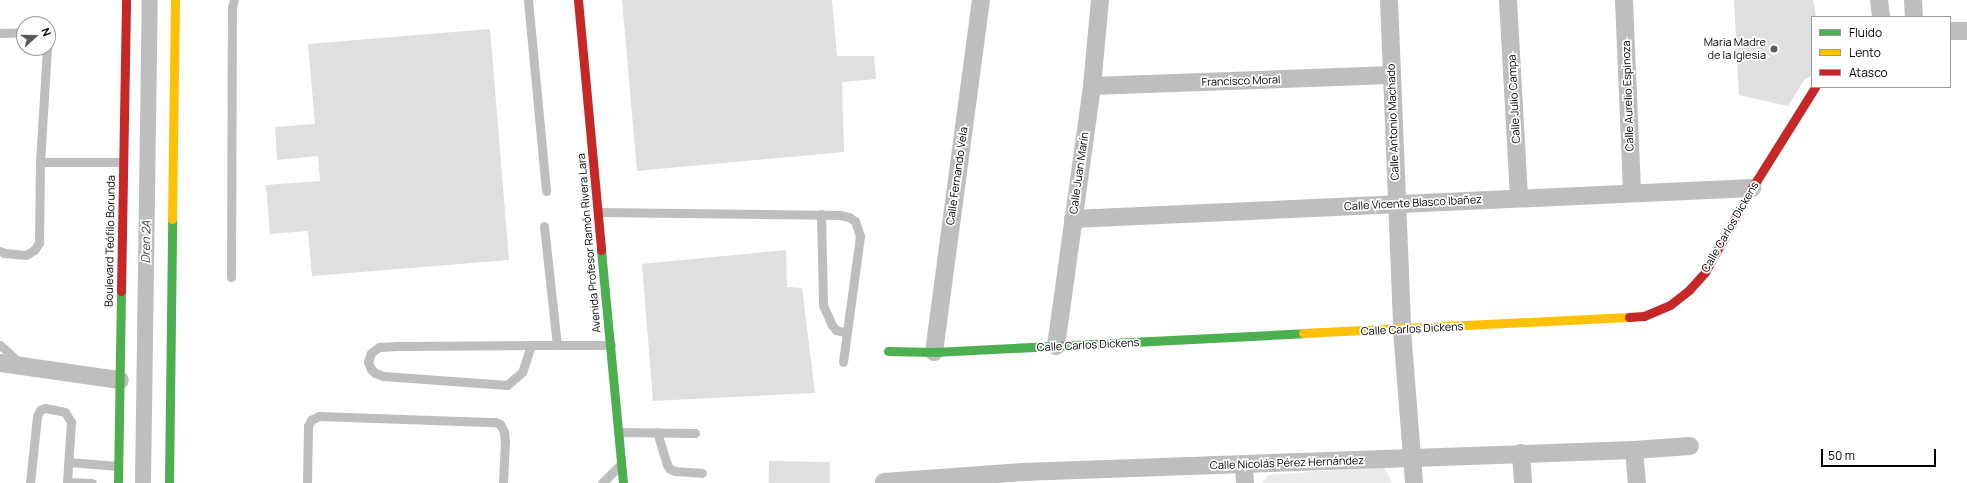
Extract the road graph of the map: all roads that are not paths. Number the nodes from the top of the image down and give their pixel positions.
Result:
1 (126, 0) edge
2 (174, 0) edge
3 (234, 0) edge
4 (528, 0) edge
5 (578, 0) edge
6 (981, 0) edge
7 (1100, 0) edge
8 (1389, 0) edge
9 (1508, 0) edge
10 (1624, 0) edge
11 (1879, 0) edge
12 (1913, 0) edge
13 (1881, 16) edge
14 (1914, 16) edge
15 (1951, 31) edge
16 (1967, 31) edge
17 (16, 32) edge
18 (0, 33) edge
19 (47, 56) edge
20 (1391, 75) junction
21 (1092, 86) junction
22 (1815, 88) edge
23 (40, 162) junction
24 (123, 162) junction
25 (1752, 188) junction
26 (546, 191) dead end
27 (1632, 192) junction
28 (1519, 197) junction
29 (1397, 204) junction
30 (599, 212) junction
31 (821, 214) junction
32 (1073, 219) junction
33 (544, 226) dead end
34 (0, 251) edge
35 (231, 277) dead end
36 (1402, 330) junction
37 (847, 333) junction
38 (0, 345) edge
39 (531, 345) junction
40 (557, 345) junction
41 (611, 345) junction
42 (1056, 346) junction
43 (888, 351) dead end
44 (934, 352) junction
45 (843, 362) dead end
46 (0, 364) edge
47 (25, 367) junction
48 (120, 380) junction
49 (618, 432) junction
50 (657, 432) junction
51 (695, 433) dead end
52 (1690, 446) dead end
53 (1634, 450) junction
54 (1521, 453) junction
55 (1412, 458) junction
56 (69, 462) junction
57 (621, 464) junction
58 (1244, 465) junction
59 (118, 466) junction
60 (702, 473) dead end
61 (1133, 476) edge
62 (1024, 478) edge
63 (67, 482) edge
64 (884, 482) dead end
65 (910, 482) edge
66 (30, 483) edge
67 (92, 483) edge
68 (118, 483) edge
69 (169, 483) edge
70 (307, 483) edge
71 (503, 483) edge
72 (602, 483) edge
73 (623, 483) edge
74 (1245, 483) edge
75 (1414, 483) edge
76 (1523, 483) edge
77 (1637, 483) edge

1 - 24 main road, Boulevard Teófilo Borunda
2 - 69 main road
3 - 35 lane
4 - 26 lane
5 - 30 main road, Avenida Profesor Ramón Rivera Lara
6 - 44 street, Calle Fernando Vela
7 - 21 street, Calle Juan Marín
8 - 20 street, Calle Antonio Machado
9 - 28 street, Calle Julio Campa
10 - 27 street, Calle Aurelio Espinoza
11 - 13 street
12 - 14 street
15 - 16 street
17 - 18 lane
19 - 23 lane
20 - 21 street, Francisco Moral
20 - 29 street, Calle Antonio Machado
21 - 32 street, Calle Juan Marín
22 - 25 main road, Calle Carlos Dickens
23 - 24 lane
23 - 34 lane
24 - 48 main road, Boulevard Teófilo Borunda
25 - 27 street, Calle Vicente Blasco Ibañez
25 - 36 main road, Calle Carlos Dickens
27 - 28 street, Calle Vicente Blasco Ibañez
28 - 29 street, Calle Vicente Blasco Ibañez
29 - 32 street, Calle Vicente Blasco Ibañez
29 - 36 street, Calle Antonio Machado
30 - 31 lane
30 - 41 main road, Avenida Profesor Ramón Rivera Lara
31 - 37 lane
31 - 37 lane
32 - 42 street, Calle Juan Marín
33 - 40 lane
36 - 42 main road, Calle Carlos Dickens
36 - 55 street, Calle Antonio Machado
37 - 45 lane
38 - 47 lane
39 - 39 lane
39 - 40 lane
40 - 41 lane
41 - 49 main road, Avenida Profesor Ramón Rivera Lara
42 - 44 main road, Calle Carlos Dickens
43 - 44 main road, Calle Carlos Dickens
46 - 47 street
47 - 48 street
48 - 59 main road, Boulevard Teófilo Borunda
49 - 50 lane
49 - 57 main road, Avenida Profesor Ramón Rivera Lara
50 - 51 lane
50 - 60 lane
52 - 53 street, Calle Nicolás Pérez Hernández
53 - 54 street, Calle Nicolás Pérez Hernández
53 - 77 street
54 - 55 street, Calle Nicolás Pérez Hernández
54 - 76 street
55 - 58 street, Calle Nicolás Pérez Hernández
55 - 75 street, Calle Antonio Machado
56 - 59 lane
56 - 63 lane
56 - 66 lane
57 - 72 lane
57 - 73 main road, Avenida Profesor Ramón Rivera Lara
58 - 61 street, Calle Nicolás Pérez Hernández
58 - 74 street
59 - 68 main road, Boulevard Teófilo Borunda
61 - 62 street, Calle Nicolás Pérez Hernández
62 - 65 street, Calle Nicolás Pérez Hernández
63 - 67 lane
64 - 65 street, Calle Nicolás Pérez Hernández
70 - 71 lane

